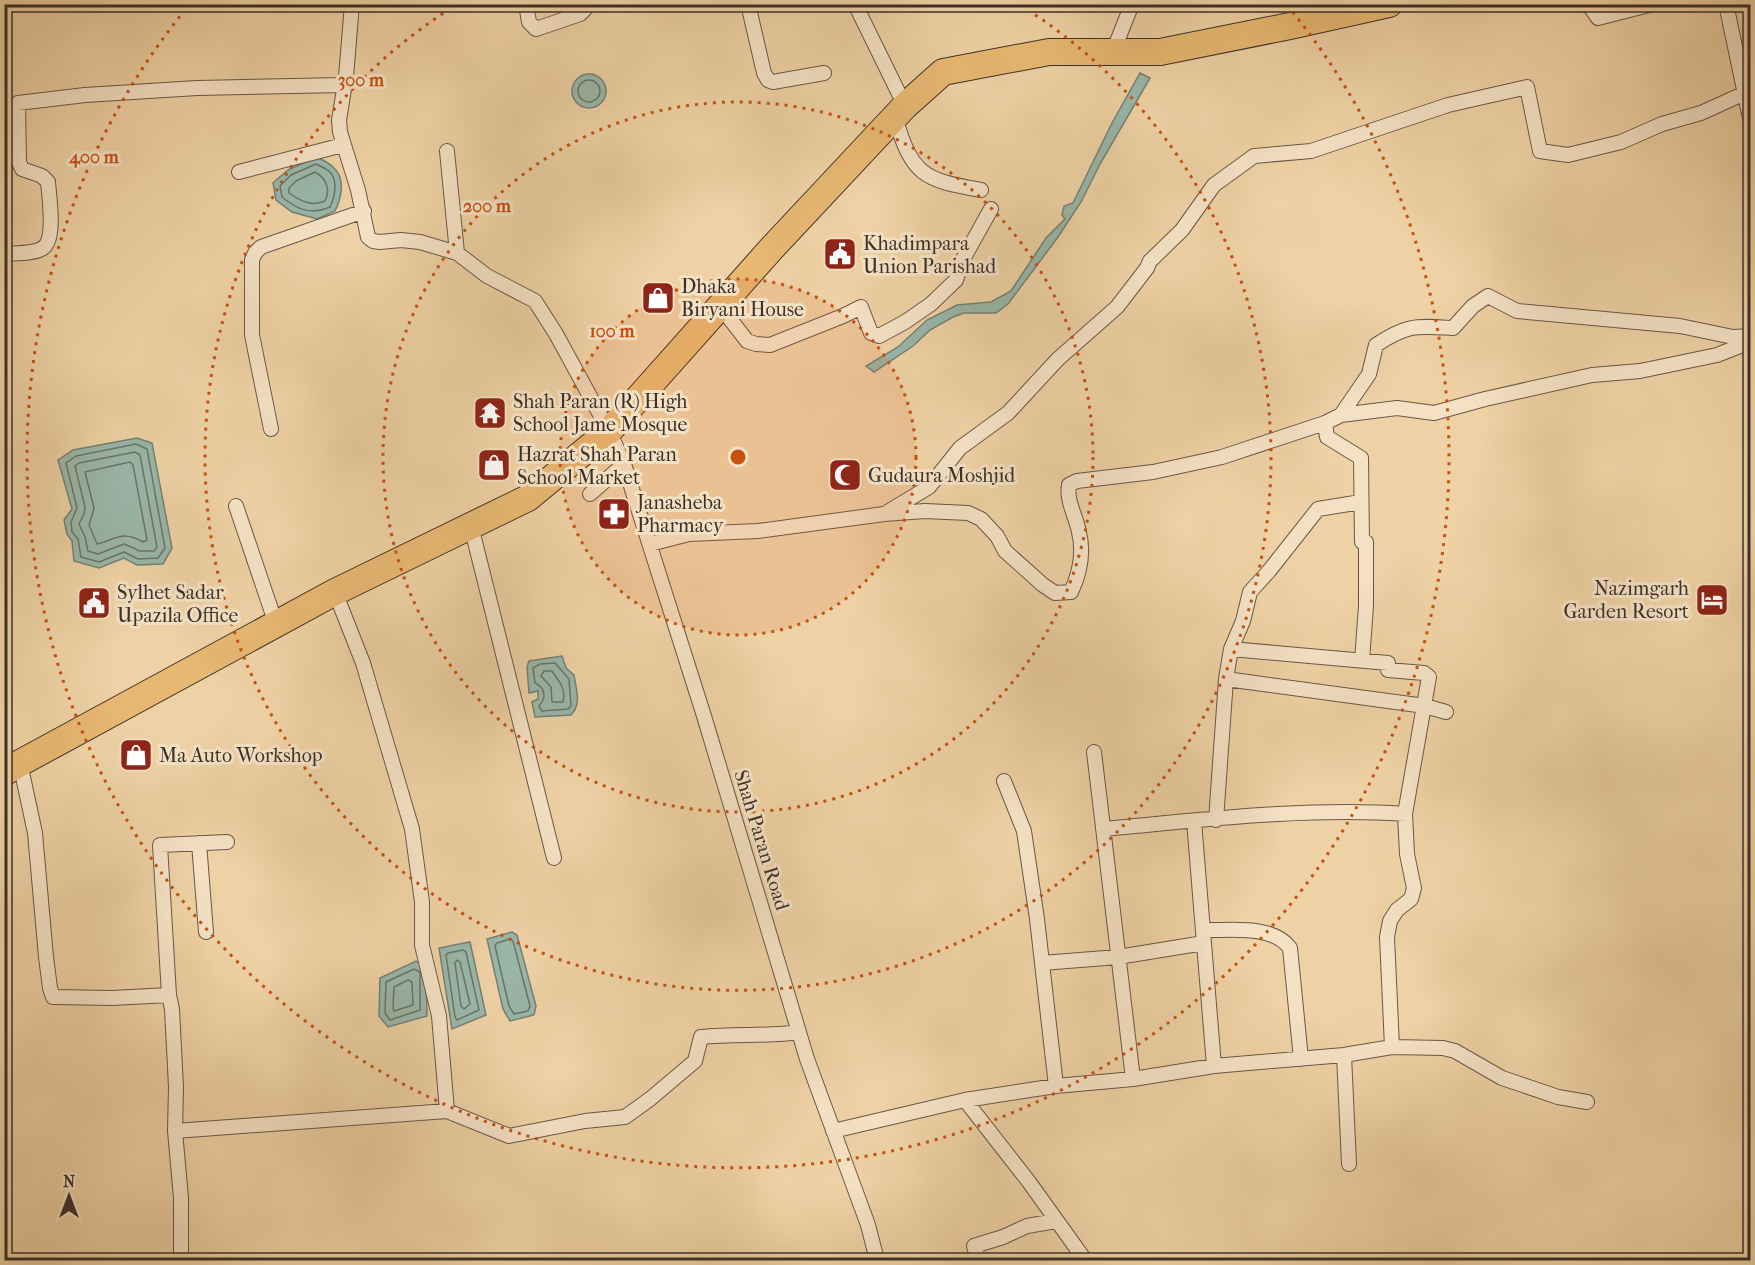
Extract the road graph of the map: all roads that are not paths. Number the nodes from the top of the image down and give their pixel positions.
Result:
1 (352, 4) edge
2 (526, 4) edge
3 (585, 4) edge
4 (748, 4) edge
5 (855, 4) edge
6 (1132, 4) edge
7 (1389, 4) edge
8 (1588, 4) edge
9 (1653, 4) edge
10 (1726, 4) edge
11 (1121, 51) junction
12 (824, 73) dead end
13 (345, 85) junction
14 (1746, 93) junction
15 (900, 111) junction
16 (1750, 118) edge
17 (343, 145) junction
18 (447, 151) dead end
19 (239, 172) dead end
20 (981, 190) dead end
21 (991, 209) dead end
22 (364, 211) junction
23 (457, 253) junction
24 (4, 254) edge
25 (720, 306) junction
26 (1750, 336) edge
27 (1750, 342) edge
28 (1341, 415) junction
29 (1325, 423) junction
30 (271, 429) dead end
31 (609, 430) junction
32 (624, 464) junction
33 (590, 494) dead end
34 (1361, 502) junction
35 (236, 506) dead end
36 (884, 514) junction
37 (471, 526) junction
38 (650, 544) junction
39 (335, 592) junction
40 (276, 624) junction
41 (1231, 649) junction
42 (1362, 662) junction
43 (1226, 679) junction
44 (1425, 706) junction
45 (1446, 712) dead end
46 (1094, 752) dead end
47 (12, 768) edge
48 (1004, 781) dead end
49 (1405, 814) junction
50 (1216, 820) junction
51 (1194, 821) junction
52 (1103, 829) junction
53 (227, 842) dead end
54 (199, 843) junction
55 (554, 858) dead end
56 (206, 932) dead end
57 (1203, 936) junction
58 (1118, 957) junction
59 (1042, 963) junction
60 (169, 995) junction
61 (799, 1032) junction
62 (1392, 1047) junction
63 (1344, 1055) junction
64 (1300, 1059) junction
65 (1214, 1066) junction
66 (1133, 1079) junction
67 (1056, 1086) junction
68 (965, 1100) junction
69 (1587, 1102) dead end
70 (447, 1111) junction
71 (175, 1131) junction
72 (833, 1131) junction
73 (1349, 1164) dead end
74 (1056, 1221) junction
75 (179, 1260) edge
76 (877, 1260) edge
77 (978, 1260) edge
78 (1085, 1260) edge

1 - 13 street
2 - 3 street
4 - 12 street
5 - 15 street
6 - 11 street
7 - 11 highway
8 - 9 street
10 - 14 street
11 - 15 highway
13 - 17 street
13 - 24 street
14 - 16 street
14 - 36 street
15 - 20 street
15 - 25 highway
17 - 19 street
17 - 22 street
18 - 23 street
21 - 25 street
22 - 23 street
22 - 30 street
23 - 31 street, Shah Paran Road
25 - 31 highway
26 - 28 street
27 - 28 street
28 - 29 street
29 - 34 street
29 - 36 street
31 - 32 street, Shah Paran Road
31 - 37 highway
32 - 33 street
32 - 38 street, Shah Paran Road
34 - 41 street
34 - 42 street
35 - 40 street
36 - 38 street
37 - 39 highway
37 - 55 street
38 - 61 street, Shah Paran Road
39 - 40 highway
39 - 70 street
40 - 47 highway
41 - 42 street
41 - 43 street
42 - 44 street
43 - 44 street
43 - 50 street
44 - 45 street
44 - 49 street
46 - 52 street
47 - 60 street
48 - 59 street
49 - 50 street
49 - 62 street
50 - 51 street
51 - 52 street
51 - 57 street
52 - 58 street
53 - 54 street
54 - 56 street
54 - 60 street
57 - 58 street
57 - 64 street
57 - 65 street
58 - 59 street
58 - 66 street
59 - 67 street
60 - 71 street
61 - 70 street
61 - 72 street, Shah Paran Road
62 - 63 street
62 - 69 street
63 - 64 street
63 - 73 street
64 - 65 street
65 - 66 street
66 - 67 street
67 - 68 street
68 - 72 street
68 - 74 street
70 - 71 street
71 - 75 street
72 - 76 street, Shah Paran Road
74 - 77 street
74 - 78 street

